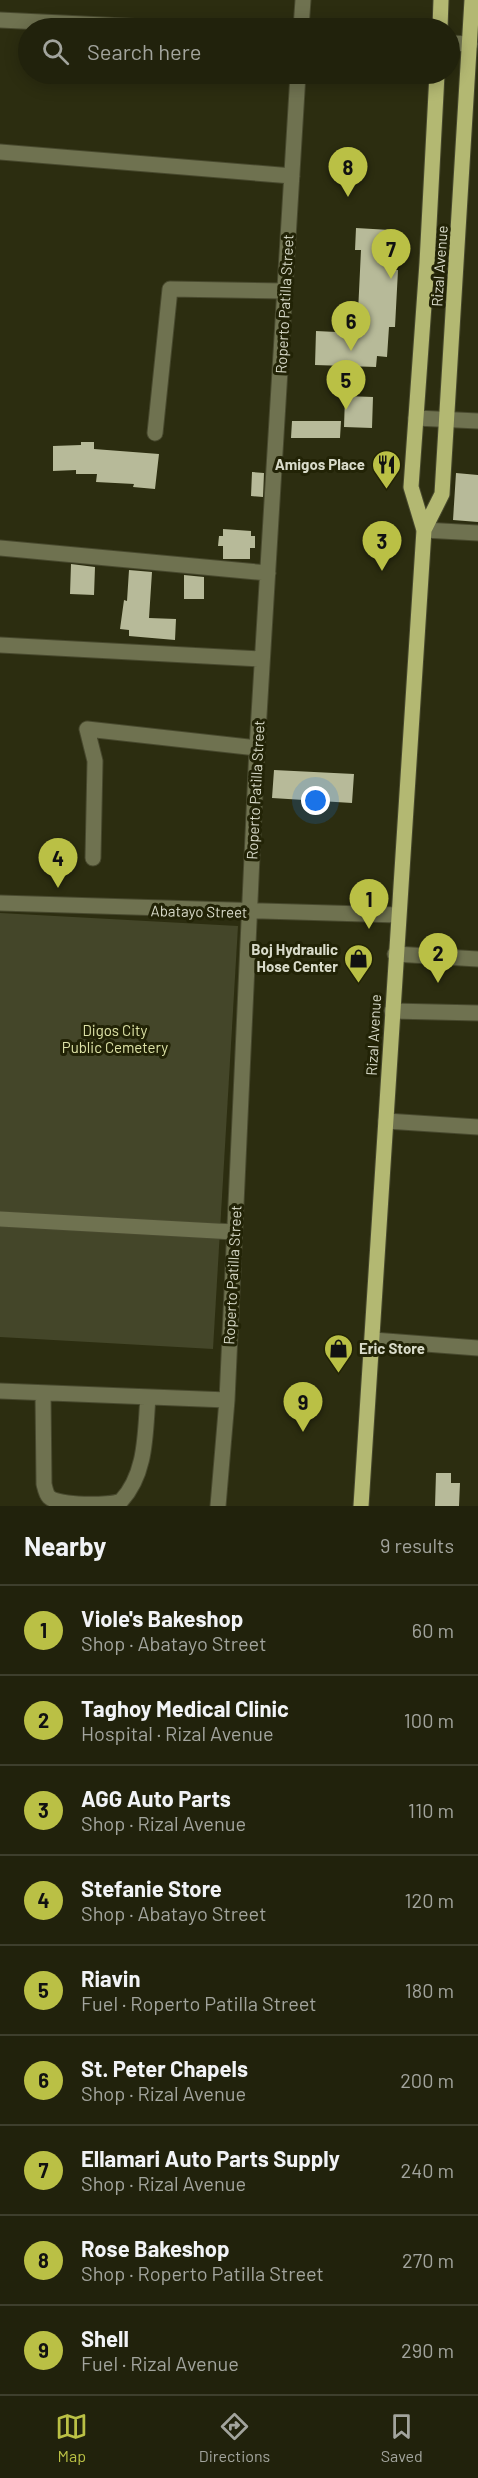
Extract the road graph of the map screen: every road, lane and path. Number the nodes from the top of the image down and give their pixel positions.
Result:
1 (303, 0) edge
2 (441, 0) edge
3 (472, 0) edge
4 (302, 18) edge
5 (440, 18) edge
6 (0, 20) edge
7 (18, 21) edge
8 (460, 44) edge
9 (470, 44) junction
10 (297, 84) edge
11 (436, 84) edge
12 (0, 152) edge
13 (292, 176) junction
14 (285, 291) junction
15 (416, 418) junction
16 (447, 419) junction
17 (478, 421) edge
18 (155, 433) dead end
19 (424, 530) junction
20 (478, 533) edge
21 (0, 548) edge
22 (268, 573) junction
23 (0, 645) edge
24 (262, 659) junction
25 (257, 748) junction
26 (93, 858) dead end
27 (0, 903) edge
28 (249, 912) junction
29 (398, 915) junction
30 (395, 954) junction
31 (478, 959) edge
32 (392, 1011) junction
33 (478, 1013) edge
34 (386, 1121) junction
35 (478, 1127) edge
36 (0, 1219) edge
37 (234, 1232) junction
38 (373, 1340) junction
39 (478, 1348) edge
40 (0, 1391) edge
41 (43, 1393) junction
42 (148, 1397) junction
43 (226, 1400) junction
44 (218, 1506) edge
45 (361, 1506) edge

1 - 4 street
2 - 5 main road
3 - 9 main road, Rizal Avenue
6 - 7 street
8 - 9 street
9 - 16 main road, Rizal Avenue
10 - 13 street, Roperto Patilla Street
11 - 15 main road, Rizal Avenue
12 - 13 street
13 - 14 street, Roperto Patilla Street
14 - 18 street
14 - 22 street, Roperto Patilla Street
15 - 16 street
15 - 19 main road, Rizal Avenue
16 - 17 street
16 - 19 main road, Rizal Avenue
19 - 20 street
19 - 29 main road, Rizal Avenue
21 - 22 street
22 - 24 street, Roperto Patilla Street
23 - 24 street
24 - 25 street, Roperto Patilla Street
25 - 26 street
25 - 28 street, Roperto Patilla Street
27 - 28 street, Abatayo Street
28 - 29 street, Abatayo Street
28 - 37 street, Roperto Patilla Street
29 - 30 main road, Rizal Avenue
30 - 31 street
30 - 32 main road, Rizal Avenue
32 - 33 street
32 - 34 main road, Rizal Avenue
34 - 35 street
34 - 38 main road, Rizal Avenue
36 - 37 street
37 - 43 street, Roperto Patilla Street
38 - 39 street
38 - 45 main road, Rizal Avenue
40 - 41 street
41 - 42 street
41 - 42 street
42 - 43 street
43 - 44 street, Roperto Patilla Street

